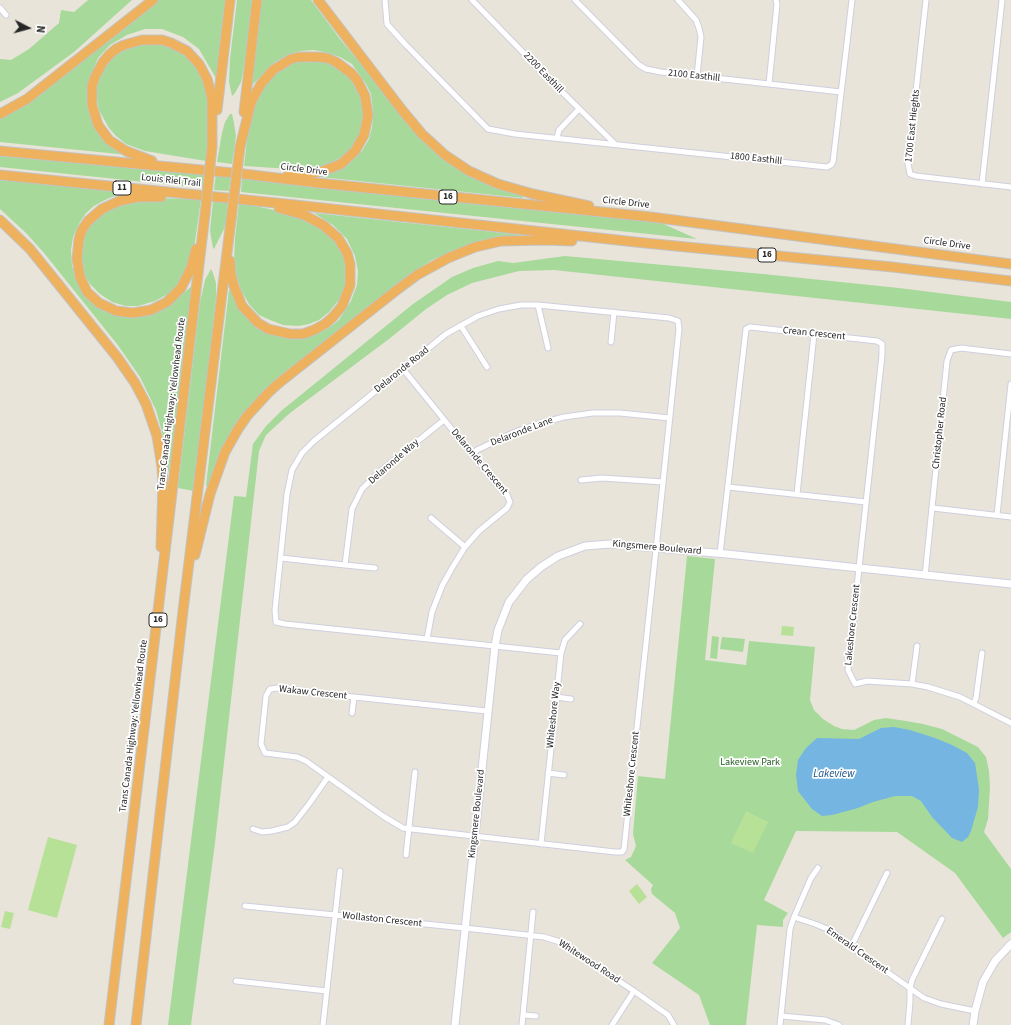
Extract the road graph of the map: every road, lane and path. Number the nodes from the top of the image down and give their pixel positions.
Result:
1 (153, 0) edge
2 (230, 0) edge
3 (257, 0) edge
4 (318, 0) edge
5 (385, 0) edge
6 (472, 0) edge
7 (575, 0) edge
8 (678, 0) edge
9 (776, 0) edge
10 (852, 0) edge
11 (926, 0) edge
12 (1002, 0) edge
13 (0, 8) edge
14 (6, 15) dead end
15 (696, 76) junction
16 (769, 84) junction
17 (841, 92) junction
18 (579, 109) junction
19 (0, 114) edge
20 (557, 138) junction
21 (615, 144) junction
22 (212, 147) junction
23 (240, 147) junction
24 (0, 151) edge
25 (177, 167) junction
26 (244, 174) junction
27 (0, 175) edge
28 (982, 184) junction
29 (1011, 187) edge
30 (219, 197) junction
31 (245, 200) junction
32 (205, 214) junction
33 (651, 217) junction
34 (0, 220) edge
35 (231, 220) junction
36 (645, 243) junction
37 (1011, 264) edge
38 (1011, 281) edge
39 (538, 305) junction
40 (614, 312) junction
41 (461, 326) junction
42 (814, 334) junction
43 (611, 342) dead end
44 (548, 348) dead end
45 (1011, 354) edge
46 (487, 367) dead end
47 (403, 369) junction
48 (1011, 384) edge
49 (670, 418) junction
50 (444, 420) junction
51 (472, 455) junction
52 (581, 480) dead end
53 (663, 482) junction
54 (728, 487) junction
55 (798, 494) junction
56 (866, 502) junction
57 (933, 508) junction
58 (997, 515) junction
59 (1011, 516) edge
60 (431, 518) dead end
61 (465, 546) junction
62 (656, 548) junction
63 (720, 554) junction
64 (281, 558) junction
65 (345, 565) junction
66 (375, 568) dead end
67 (860, 568) junction
68 (925, 576) junction
69 (1011, 584) edge
70 (183, 611) junction
71 (159, 612) junction
72 (580, 624) dead end
73 (427, 639) junction
74 (495, 646) junction
75 (917, 646) dead end
76 (561, 653) junction
77 (982, 653) dead end
78 (912, 684) junction
79 (354, 697) junction
80 (556, 697) junction
81 (571, 699) dead end
82 (974, 703) junction
83 (487, 710) junction
84 (352, 713) dead end
85 (1011, 724) edge
86 (415, 772) dead end
87 (548, 773) junction
88 (564, 775) dead end
89 (328, 776) junction
90 (253, 829) dead end
91 (409, 829) junction
92 (474, 836) junction
93 (541, 844) junction
94 (406, 855) dead end
95 (818, 868) dead end
96 (340, 871) dead end
97 (887, 873) dead end
98 (245, 906) dead end
99 (533, 912) dead end
100 (336, 916) junction
101 (794, 917) junction
102 (942, 919) dead end
103 (465, 928) junction
104 (531, 936) junction
105 (1011, 944) edge
106 (850, 946) junction
107 (236, 981) dead end
108 (910, 988) junction
109 (327, 991) junction
110 (634, 991) junction
111 (975, 1011) junction
112 (523, 1015) junction
113 (536, 1016) dead end
114 (781, 1016) junction
115 (839, 1024) edge
116 (109, 1025) edge
117 (136, 1025) edge
118 (324, 1025) edge
119 (455, 1025) edge
120 (522, 1025) edge
121 (612, 1025) edge
122 (674, 1025) edge
123 (780, 1025) edge
124 (908, 1025) edge
125 (974, 1025) edge

1 - 19 highway
2 - 22 highway, 16
3 - 23 highway, 16
4 - 33 highway
5 - 20 street, 1800 Easthill
6 - 18 street, 2200 Easthill
7 - 15 street, 2100 Easthill
8 - 15 street
9 - 16 street
10 - 17 street, 1800 Easthill
11 - 28 street, 1700 East Hieghts
12 - 28 street
13 - 14 street
15 - 16 street, 2100 Easthill
16 - 17 street, 2100 Easthill
17 - 21 street, 1800 Easthill
18 - 20 street
18 - 21 street, 2200 Easthill
20 - 21 street, 1800 Easthill
22 - 25 highway
22 - 32 highway, 16, bridge
23 - 26 highway
23 - 35 highway, 16, bridge
24 - 25 highway, Louis Riel Trail
25 - 26 highway, Circle Drive / 16
26 - 33 highway, Circle Drive / 16
27 - 30 highway, Louis Riel Trail / 11
28 - 29 street, 1700 East Hieghts
30 - 31 highway, Louis Riel Trail / 11
30 - 32 highway
31 - 35 highway
31 - 36 highway, 16
32 - 71 highway, Trans Canada Highway: Yellowhead Route / 16
33 - 37 highway, Circle Drive / 16
34 - 71 highway
35 - 70 highway, 16
36 - 38 highway, 16
36 - 70 highway
39 - 40 street, Delaronde Road
39 - 41 street, Delaronde Road
39 - 44 street
40 - 43 street
40 - 49 street, Delaronde Road
41 - 46 street
41 - 47 street, Delaronde Road
42 - 54 street, Crean Crescent
42 - 55 street
42 - 56 street, Crean Crescent
45 - 57 street, Christopher Road
47 - 50 street, Delaronde Crescent
47 - 64 street, Delaronde Road
48 - 58 street
49 - 51 street, Delaronde Lane
49 - 53 street, Delaronde Road
50 - 51 street, Delaronde Crescent
50 - 65 street, Delaronde Way
51 - 61 street, Delaronde Crescent
52 - 53 street
53 - 62 street, Delaronde Road
54 - 55 street
54 - 63 street, Crean Crescent
55 - 56 street
56 - 67 street, Crean Crescent
57 - 58 street
57 - 68 street, Christopher Road
58 - 59 street
60 - 61 street
61 - 73 street, Delaronde Crescent
62 - 63 street, Kingsmere Boulevard
62 - 74 street, Kingsmere Boulevard
62 - 93 street, Whiteshore Crescent
63 - 67 street, Kingsmere Boulevard
64 - 65 street
64 - 73 street, Delaronde Road
65 - 66 street
67 - 68 street, Kingsmere Boulevard
67 - 78 street, Lakeshore Crescent
68 - 69 street, Kingsmere Boulevard
70 - 117 highway, 16
71 - 116 highway, Trans Canada Highway: Yellowhead Route / 16
72 - 76 street, Whiteshore Way
73 - 74 street, Delaronde Road
74 - 76 street
74 - 83 street, Kingsmere Boulevard
75 - 78 street
76 - 80 street, Whiteshore Way
77 - 82 street
78 - 82 street, Lakeshore Crescent
79 - 83 street, Wakaw Crescent
79 - 84 street
79 - 89 street, Wakaw Crescent
80 - 81 street
80 - 87 street, Whiteshore Way
82 - 85 street, Lakeshore Crescent
83 - 92 street, Kingsmere Boulevard
86 - 91 street
87 - 88 street
87 - 93 street, Whiteshore Way
89 - 90 street
89 - 91 street, Wakaw Crescent
91 - 92 street, Wakaw Crescent
91 - 94 street
92 - 93 street, Whiteshore Crescent
92 - 103 street, Kingsmere Boulevard
95 - 101 street
96 - 100 street
97 - 106 street
98 - 100 street
99 - 104 street
100 - 103 street, Wollaston Crescent
100 - 109 street, Wollaston Crescent
101 - 106 street, Emerald Crescent
101 - 114 street
102 - 108 street
103 - 104 street, Whitewood Road
103 - 119 street, Kingsmere Boulevard
104 - 110 street, Whitewood Road
104 - 112 street
105 - 111 street
106 - 108 street, Emerald Crescent
107 - 109 street
108 - 111 street, Emerald Crescent
108 - 124 street
109 - 118 street, Wollaston Crescent
110 - 121 street
110 - 122 street, Whitewood Road
111 - 125 street
112 - 113 street
112 - 120 street
114 - 115 street
114 - 123 street

